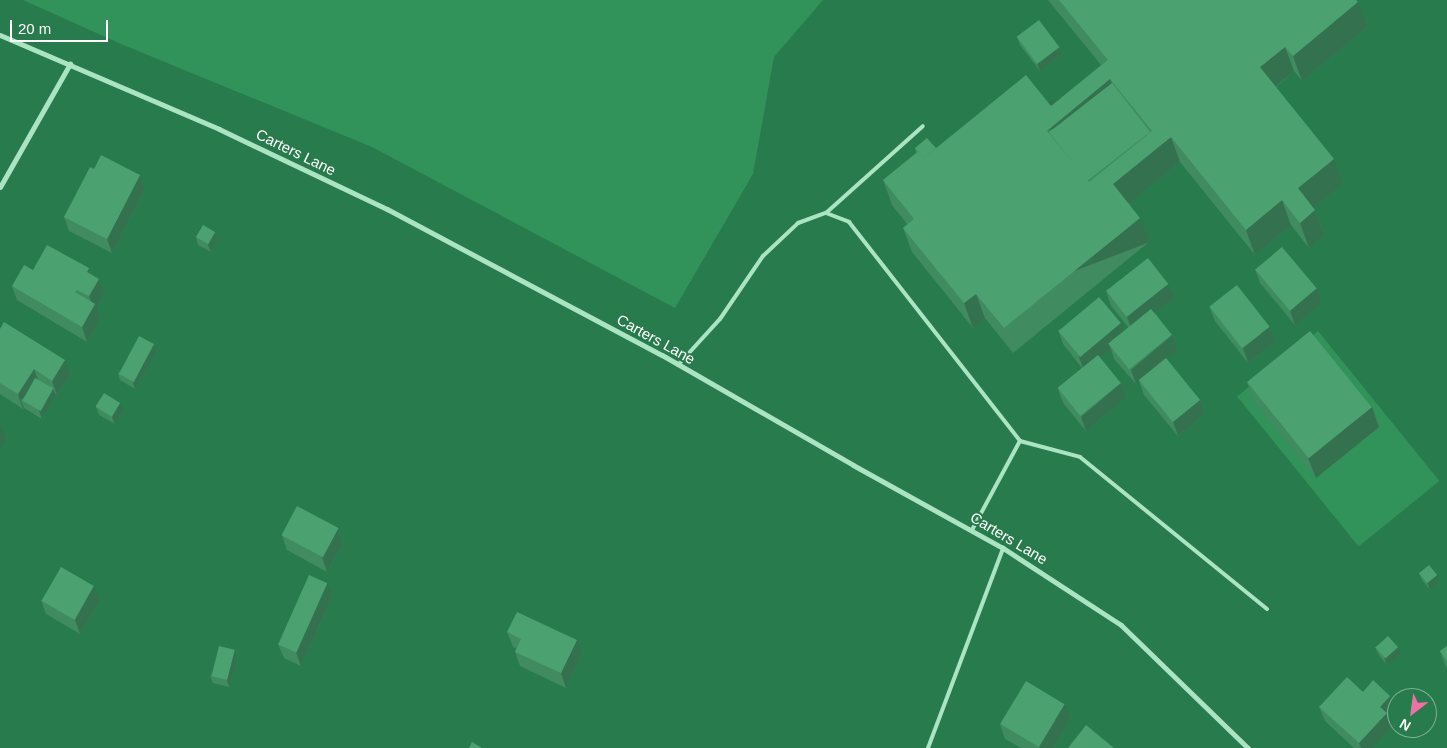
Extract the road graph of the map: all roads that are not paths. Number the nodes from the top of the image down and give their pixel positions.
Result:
1 (0, 34) edge
2 (70, 64) junction
3 (923, 126) dead end
4 (0, 187) edge
5 (826, 212) junction
6 (678, 364) junction
7 (1020, 441) junction
8 (972, 530) junction
9 (1003, 548) junction
10 (1267, 609) dead end
11 (928, 748) edge
12 (1248, 748) edge

1 - 2 street, Carters Lane
2 - 4 street
2 - 6 street, Carters Lane
3 - 5 lane
5 - 6 lane
5 - 7 lane
6 - 8 street, Carters Lane
7 - 8 lane
7 - 10 lane
8 - 9 street, Carters Lane
9 - 11 lane
9 - 12 street, Carters Lane

